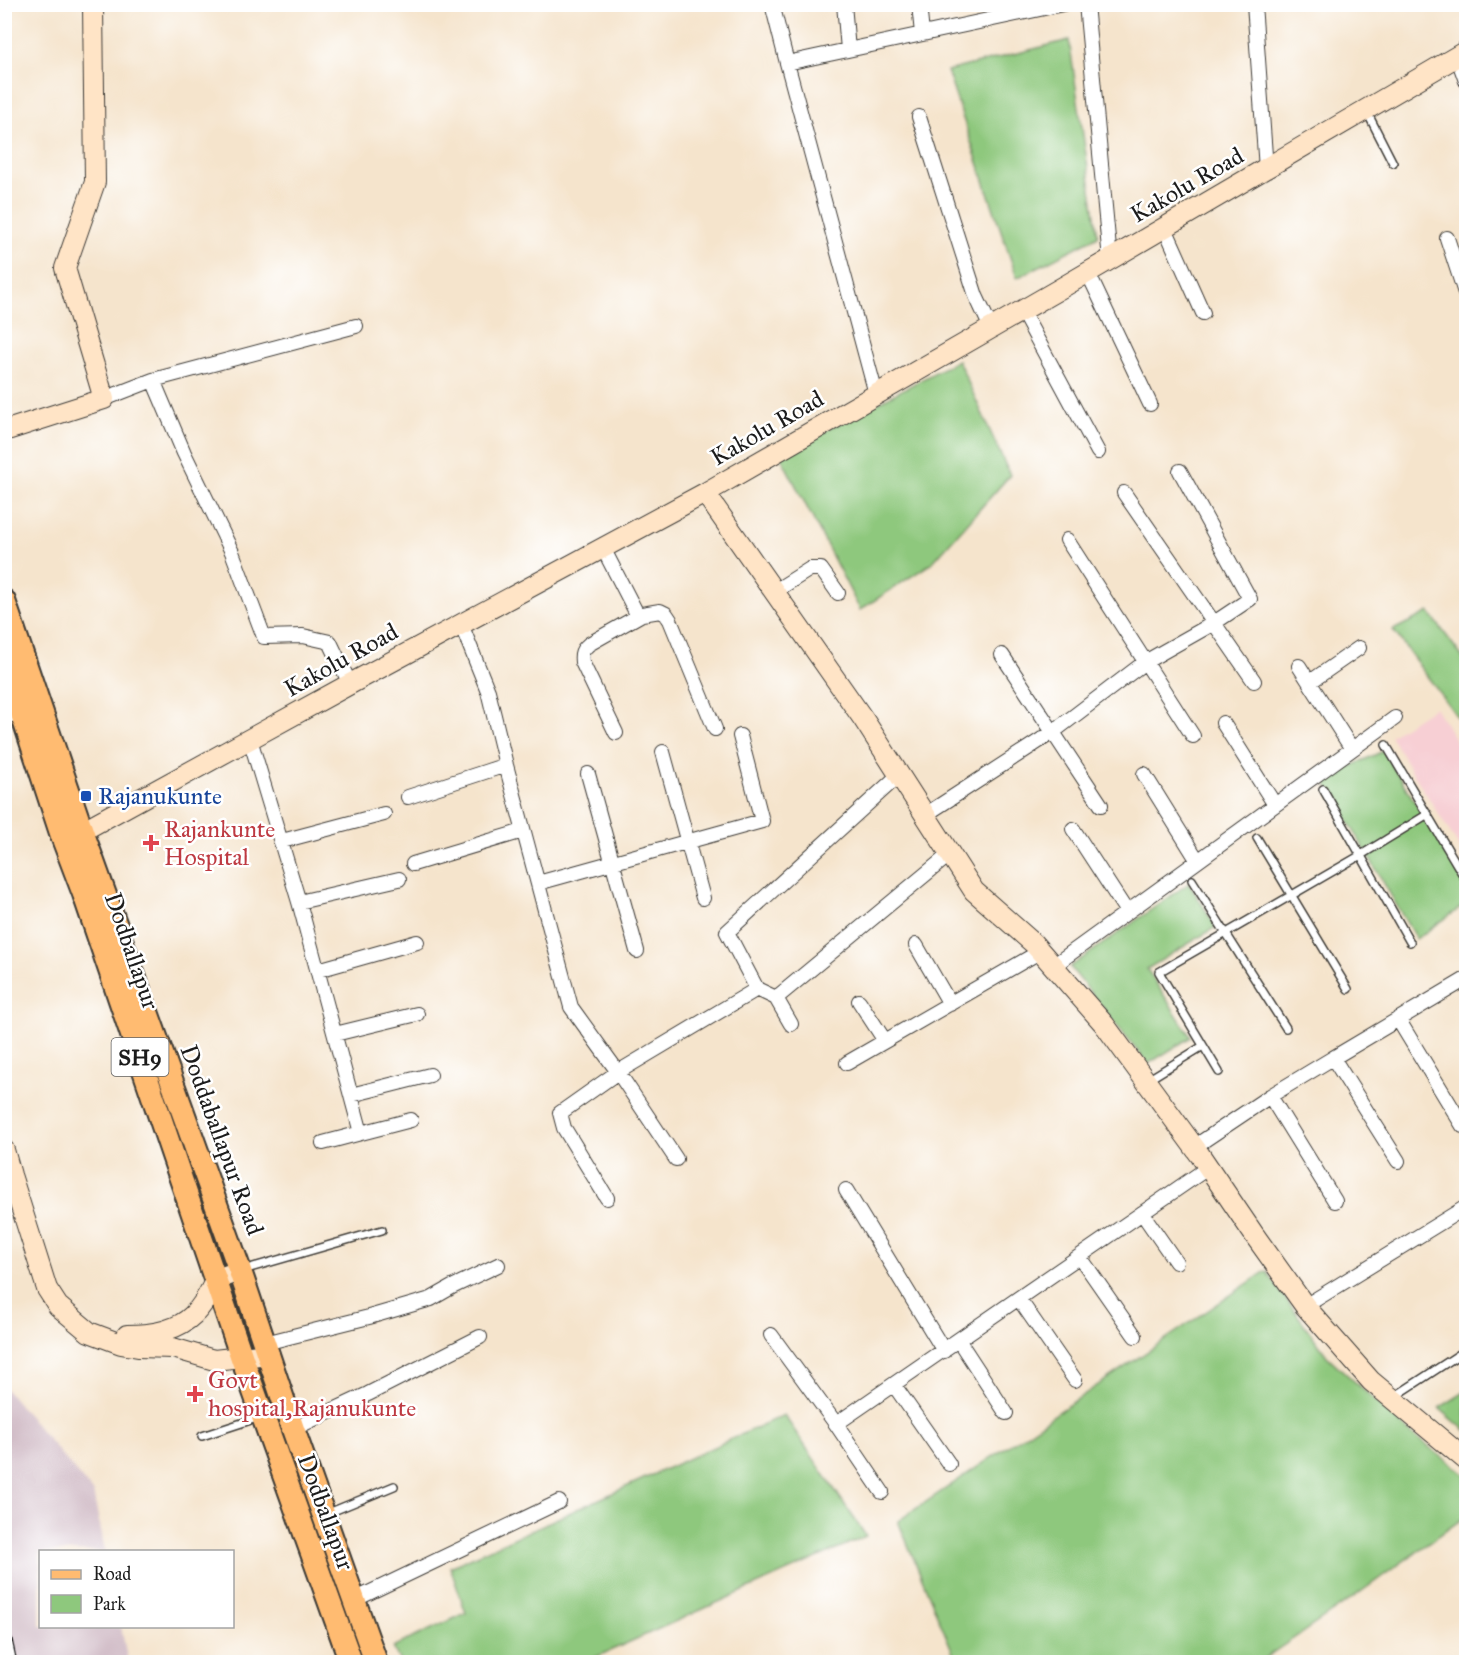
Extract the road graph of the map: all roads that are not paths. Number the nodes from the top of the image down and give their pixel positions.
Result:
1 (93, 4) edge
2 (772, 4) edge
3 (844, 4) edge
4 (919, 4) edge
5 (989, 4) edge
6 (1063, 4) edge
7 (1086, 4) edge
8 (1254, 4) edge
9 (991, 20) junction
10 (922, 34) junction
11 (848, 50) junction
12 (1462, 53) edge
13 (787, 63) junction
14 (1467, 81) edge
15 (1366, 109) junction
16 (919, 117) dead end
17 (1393, 163) dead end
18 (1266, 169) junction
19 (1165, 228) junction
20 (1447, 238) dead end
21 (1110, 260) junction
22 (1088, 273) junction
23 (1467, 296) edge
24 (1022, 311) junction
25 (1203, 312) dead end
26 (356, 326) dead end
27 (991, 328) junction
28 (153, 380) junction
29 (876, 394) junction
30 (104, 399) junction
31 (1150, 404) dead end
32 (4, 431) edge
33 (1098, 452) dead end
34 (1180, 471) dead end
35 (705, 493) junction
36 (1124, 493) dead end
37 (1067, 540) dead end
38 (603, 548) junction
39 (775, 591) junction
40 (838, 593) dead end
41 (4, 601) edge
42 (638, 616) junction
43 (1214, 623) junction
44 (461, 624) junction
45 (1359, 648) dead end
46 (1002, 655) dead end
47 (4, 659) edge
48 (1145, 662) junction
49 (1299, 666) dead end
50 (1254, 681) dead end
51 (1310, 682) junction
52 (350, 684) junction
53 (23, 713) edge
54 (1395, 718) dead end
55 (1223, 723) dead end
56 (715, 729) dead end
57 (1053, 732) junction
58 (616, 733) dead end
59 (740, 736) dead end
60 (1192, 736) dead end
61 (250, 739) junction
62 (1386, 745) dead end
63 (1353, 749) junction
64 (663, 752) dead end
65 (506, 765) junction
66 (588, 774) dead end
67 (1144, 774) dead end
68 (899, 775) junction
69 (1323, 789) dead end
70 (408, 797) dead end
71 (1101, 805) dead end
72 (1275, 805) junction
73 (384, 814) dead end
74 (1428, 814) junction
75 (925, 815) junction
76 (1073, 829) dead end
77 (524, 831) junction
78 (72, 833) junction
79 (1257, 838) dead end
80 (282, 841) junction
81 (687, 842) junction
82 (950, 854) junction
83 (1360, 855) junction
84 (1198, 861) junction
85 (613, 862) junction
86 (413, 864) dead end
87 (399, 879) dead end
88 (1192, 880) dead end
89 (1467, 880) edge
90 (537, 883) junction
91 (1292, 895) junction
92 (703, 898) dead end
93 (299, 902) junction
94 (1127, 912) junction
95 (1226, 933) junction
96 (417, 942) dead end
97 (1410, 942) dead end
98 (916, 945) dead end
99 (637, 951) dead end
100 (1047, 959) junction
101 (318, 970) junction
102 (1465, 982) edge
103 (1348, 988) dead end
104 (757, 989) junction
105 (776, 998) junction
106 (859, 1001) dead end
107 (950, 1004) junction
108 (417, 1014) dead end
109 (1398, 1019) junction
110 (791, 1024) dead end
111 (1286, 1028) dead end
112 (334, 1034) junction
113 (885, 1041) junction
114 (1203, 1046) junction
115 (1333, 1058) junction
116 (847, 1063) dead end
117 (618, 1072) junction
118 (1219, 1072) dead end
119 (430, 1076) dead end
120 (1146, 1081) junction
121 (351, 1095) junction
122 (1270, 1096) junction
123 (411, 1120) dead end
124 (1463, 1125) dead end
125 (361, 1133) junction
126 (323, 1143) dead end
127 (1194, 1147) junction
128 (4, 1150) edge
129 (676, 1159) dead end
130 (1398, 1161) dead end
131 (1209, 1167) junction
132 (846, 1190) dead end
133 (607, 1198) dead end
134 (1335, 1201) dead end
135 (1467, 1207) edge
136 (1142, 1213) junction
137 (382, 1230) dead end
138 (1080, 1257) junction
139 (1176, 1262) dead end
140 (498, 1264) dead end
141 (240, 1271) junction
142 (216, 1279) junction
143 (1019, 1299) junction
144 (1305, 1306) junction
145 (76, 1321) junction
146 (771, 1335) dead end
147 (1135, 1336) dead end
148 (480, 1337) dead end
149 (959, 1341) junction
150 (267, 1349) junction
151 (1467, 1350) edge
152 (944, 1351) junction
153 (242, 1358) junction
154 (1075, 1380) dead end
155 (894, 1385) junction
156 (1392, 1398) junction
157 (1006, 1413) dead end
158 (263, 1416) junction
159 (836, 1424) junction
160 (293, 1429) junction
161 (202, 1436) dead end
162 (1467, 1460) edge
163 (949, 1464) dead end
164 (394, 1486) dead end
165 (882, 1492) dead end
166 (558, 1502) dead end
167 (324, 1515) junction
168 (354, 1600) junction
169 (351, 1662) edge
170 (376, 1662) edge

1 - 30 main road
2 - 13 street
3 - 11 street
4 - 10 street
5 - 9 street
6 - 9 street
7 - 21 street
8 - 18 street
9 - 10 street
10 - 11 street
11 - 13 street
12 - 14 street
12 - 15 main road, Kakolu Road
13 - 29 street
15 - 17 lane
15 - 18 main road, Kakolu Road
16 - 27 street
18 - 19 main road, Kakolu Road
19 - 21 main road, Kakolu Road
19 - 25 street
20 - 23 street
21 - 22 main road, Kakolu Road
22 - 24 main road, Kakolu Road
22 - 31 street
24 - 27 main road, Kakolu Road
24 - 33 street
26 - 28 street
27 - 29 main road, Kakolu Road
28 - 30 street
28 - 52 street
29 - 35 main road, Kakolu Road
30 - 32 main road
34 - 43 street
35 - 38 main road, Kakolu Road
35 - 39 main road
36 - 43 street
37 - 48 street
38 - 42 street
38 - 44 main road, Kakolu Road
39 - 40 street
39 - 68 main road
41 - 53 main road, Doddaballapur Road / SH9
42 - 56 street
42 - 58 street
43 - 48 street
43 - 50 street
44 - 52 main road, Kakolu Road
44 - 65 street
45 - 51 street
46 - 57 street
47 - 53 main road, Doddaballapur Road / SH9
48 - 57 street
48 - 60 street
49 - 51 street
51 - 63 street
52 - 61 main road, Kakolu Road
53 - 78 main road, Doddaballapur Road / SH9
54 - 63 street
55 - 72 street
57 - 71 street
57 - 75 street
59 - 81 street
61 - 78 main road, Kakolu Road
61 - 80 street
62 - 74 lane
63 - 72 street
64 - 81 street
65 - 70 street
65 - 77 street
66 - 85 street
67 - 84 street
68 - 75 main road
68 - 104 street
69 - 83 lane
72 - 84 street
73 - 80 street
74 - 83 lane
74 - 89 lane
75 - 82 main road
76 - 94 street
77 - 86 street
77 - 90 street
78 - 141 main road, Doddaballapur Road / SH9
78 - 142 main road, Dodballapur / SH9
79 - 91 lane
80 - 93 street
81 - 85 street
81 - 92 street
82 - 100 main road
82 - 105 street
83 - 91 lane
83 - 97 lane
84 - 94 street
85 - 90 street
85 - 99 street
87 - 93 street
88 - 95 lane
90 - 117 street
91 - 95 lane
91 - 103 lane
93 - 101 street
94 - 100 street
95 - 111 lane
95 - 114 lane
96 - 101 street
98 - 107 street
100 - 107 street
100 - 120 main road
101 - 112 street
102 - 109 street
104 - 105 street
104 - 117 street
105 - 110 street
106 - 113 street
107 - 113 street
108 - 112 street
109 - 115 street
109 - 124 street
112 - 121 street
113 - 116 street
114 - 118 lane
114 - 120 lane
115 - 122 street
115 - 130 street
117 - 129 street
117 - 133 street
119 - 121 street
120 - 127 main road
121 - 125 street
122 - 127 street
122 - 134 street
123 - 125 street
125 - 126 street
127 - 131 main road
128 - 145 main road
131 - 136 street
131 - 144 main road
132 - 152 street
135 - 144 street
136 - 138 street
136 - 139 street
137 - 141 lane
138 - 143 street
138 - 147 street
140 - 150 street
141 - 142 main road
141 - 150 main road, Doddaballapur Road / SH9
142 - 145 main road
142 - 153 main road, Dodballapur / SH9
143 - 149 street
143 - 154 street
144 - 156 main road
145 - 153 main road
146 - 159 street
148 - 160 street
149 - 152 street
149 - 157 street
150 - 153 main road
150 - 160 main road, Doddaballapur Road / SH9
151 - 156 lane
152 - 155 street
153 - 158 main road, Dodballapur / SH9
155 - 159 street
155 - 163 street
156 - 162 main road
158 - 161 lane
158 - 169 main road, Dodballapur / SH9
159 - 165 street
160 - 167 main road, Doddaballapur Road / SH9
164 - 167 lane
166 - 168 street
167 - 168 main road, Doddaballapur Road / SH9
168 - 170 main road, Doddaballapur Road / SH9

